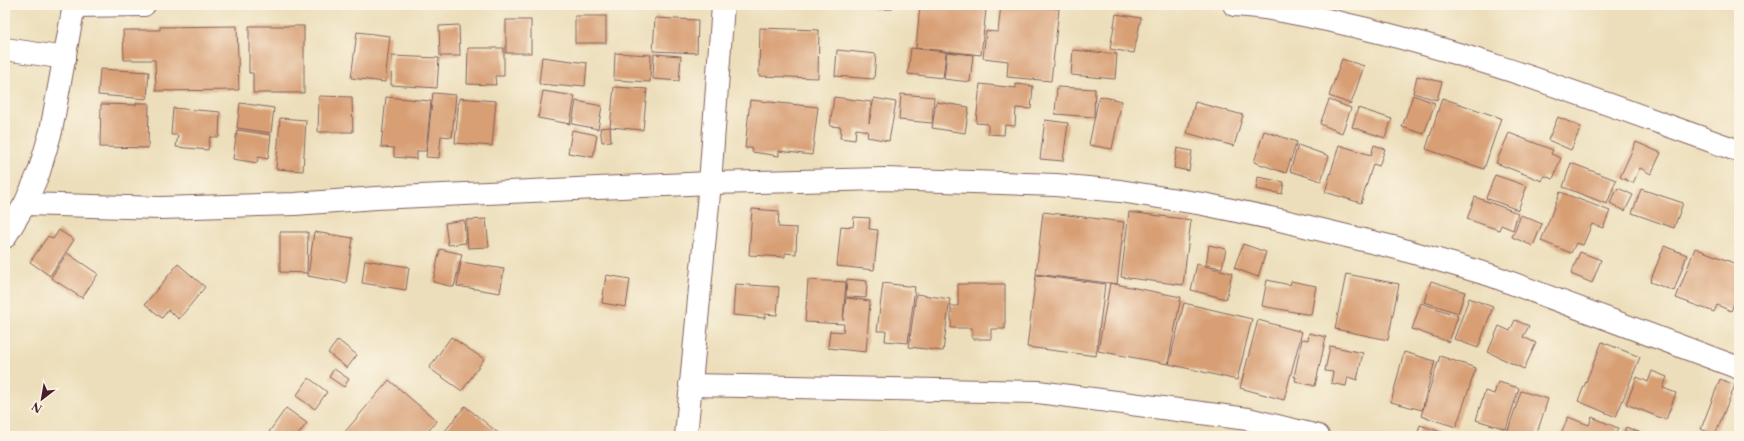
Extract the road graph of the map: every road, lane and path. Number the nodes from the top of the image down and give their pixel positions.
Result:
1 (144, 5) edge
2 (723, 5) edge
3 (1234, 5) edge
4 (74, 6) edge
5 (5, 49) edge
6 (65, 58) junction
7 (1739, 151) edge
8 (710, 183) junction
9 (25, 204) junction
10 (5, 237) edge
11 (1739, 368) edge
12 (690, 386) junction
13 (686, 436) edge
14 (1318, 436) edge

1 - 4 street
2 - 8 street
3 - 7 street
4 - 6 street
5 - 6 street
6 - 9 street
8 - 9 street
8 - 11 street
8 - 12 street
9 - 10 street
12 - 13 street
12 - 14 street

